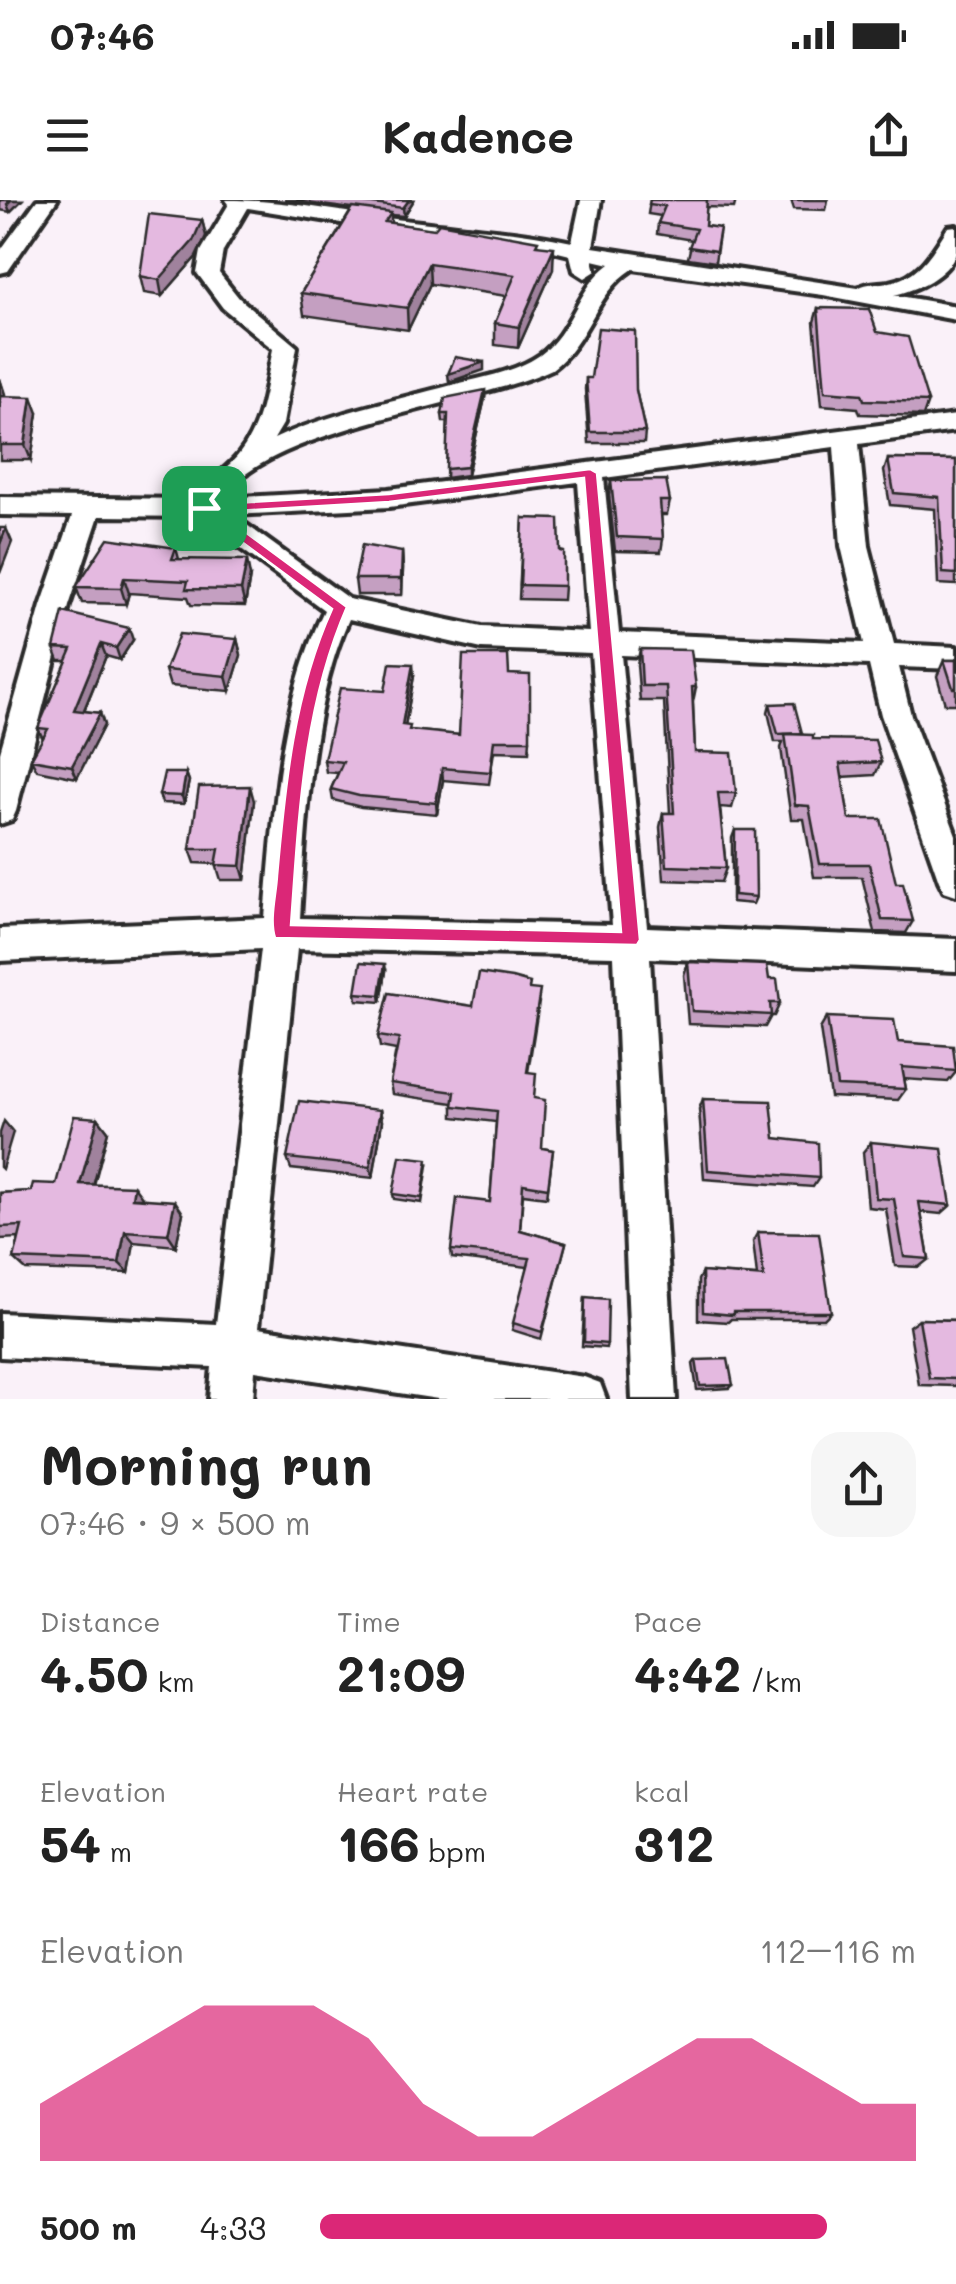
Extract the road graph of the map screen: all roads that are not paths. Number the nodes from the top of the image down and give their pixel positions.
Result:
1 (47, 200) edge
2 (240, 200) edge
3 (592, 200) edge
4 (956, 232) edge
5 (581, 254) junction
6 (629, 262) junction
7 (0, 266) edge
8 (823, 288) junction
9 (591, 295) junction
10 (956, 313) edge
11 (956, 423) edge
12 (846, 440) junction
13 (251, 456) junction
14 (590, 473) junction
15 (0, 506) edge
16 (88, 508) junction
17 (204, 508) junction
18 (340, 607) junction
19 (603, 641) junction
20 (882, 656) junction
21 (956, 658) edge
22 (0, 812) edge
23 (956, 880) edge
24 (281, 933) junction
25 (631, 940) junction
26 (0, 945) edge
27 (956, 955) edge
28 (0, 1335) edge
29 (238, 1348) junction
30 (231, 1399) edge
31 (584, 1399) edge
32 (654, 1399) edge

1 - 7 street
2 - 5 street
2 - 13 street
3 - 5 street
4 - 8 street
5 - 6 street
5 - 9 street
6 - 8 street
6 - 9 street
8 - 10 street
9 - 13 street
11 - 12 street
12 - 14 street
12 - 20 street
13 - 17 street
14 - 17 street
14 - 19 street
15 - 16 street
16 - 17 street
16 - 22 street
17 - 18 street
18 - 19 street
18 - 24 street
19 - 20 street
19 - 25 street
20 - 21 street
20 - 23 street
24 - 25 street
24 - 26 street
24 - 29 street
25 - 27 street
25 - 32 street
28 - 29 street
29 - 30 street
29 - 31 street

